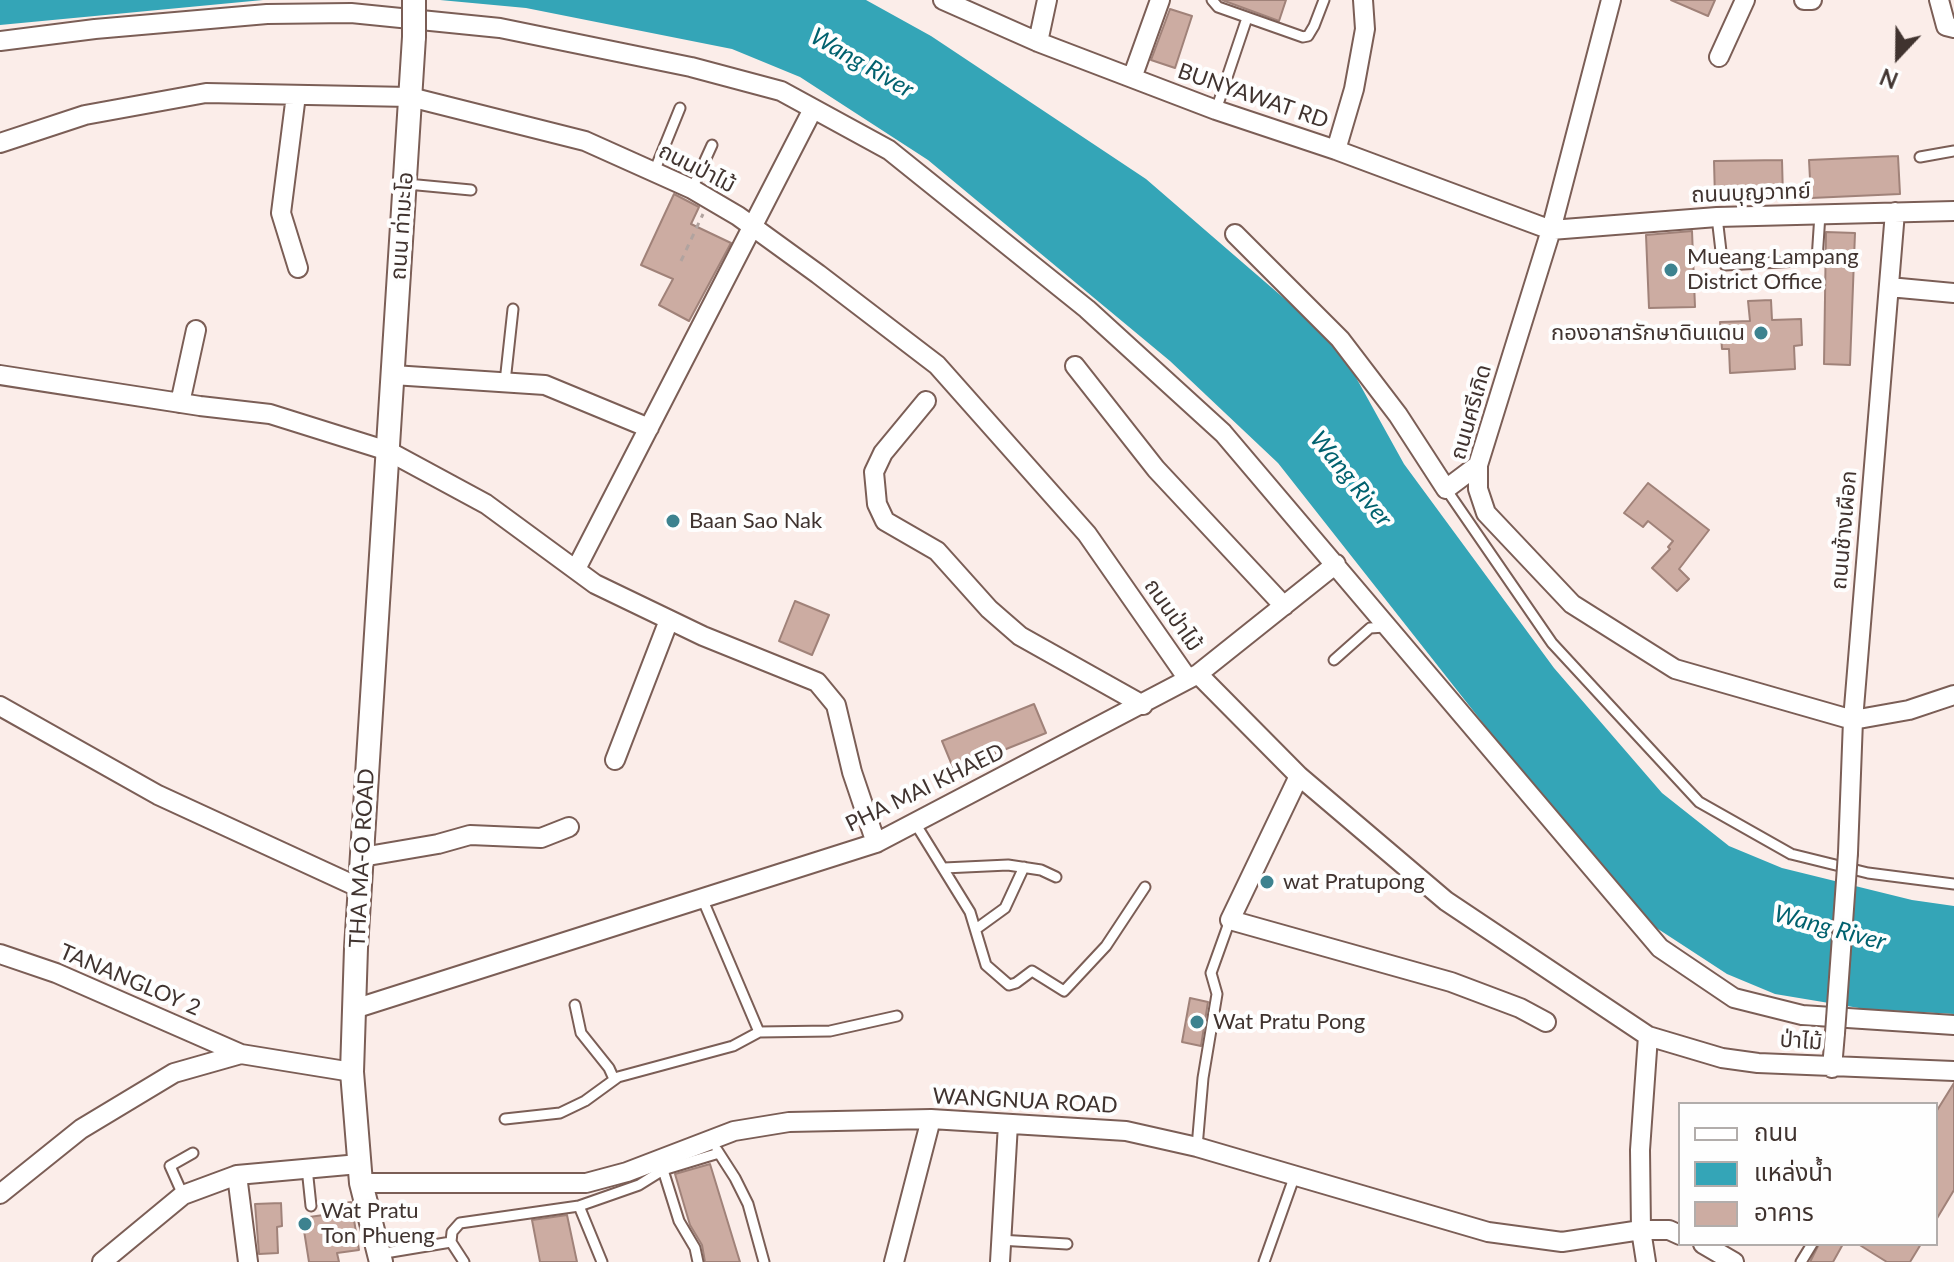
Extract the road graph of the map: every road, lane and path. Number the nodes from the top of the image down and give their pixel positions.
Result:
1 (414, 0) edge
2 (943, 0) edge
3 (1047, 0) edge
4 (1160, 0) edge
5 (1212, 0) edge
6 (1324, 0) edge
7 (1363, 0) edge
8 (1611, 0) edge
9 (1745, 0) edge
10 (1804, 0) edge
11 (1812, 0) edge
12 (1939, 0) edge
13 (1247, 18) junction
14 (1954, 28) edge
15 (0, 41) edge
16 (1038, 42) junction
17 (1719, 57) dead end
18 (1132, 78) junction
19 (296, 95) junction
20 (410, 97) junction
21 (680, 108) dead end
22 (813, 109) junction
23 (1216, 110) junction
24 (0, 143) edge
25 (712, 145) dead end
26 (1336, 150) junction
27 (1954, 151) edge
28 (1920, 157) dead end
29 (654, 172) junction
30 (405, 183) junction
31 (692, 189) junction
32 (471, 190) dead end
33 (709, 199) junction
34 (1954, 211) edge
35 (1895, 212) junction
36 (1820, 214) junction
37 (1717, 217) junction
38 (752, 229) junction
39 (1551, 230) junction
40 (1235, 234) dead end
41 (681, 261) dead end
42 (298, 268) dead end
43 (1889, 287) junction
44 (1954, 293) edge
45 (513, 309) dead end
46 (196, 330) dead end
47 (1075, 366) dead end
48 (0, 375) edge
49 (393, 375) junction
50 (505, 382) junction
51 (926, 401) dead end
52 (180, 403) junction
53 (649, 428) junction
54 (388, 451) junction
55 (1478, 465) junction
56 (1446, 489) junction
57 (1336, 564) junction
58 (576, 569) junction
59 (1284, 606) junction
60 (669, 620) junction
61 (1388, 626) junction
62 (1334, 660) dead end
63 (1193, 677) junction
64 (1954, 695) edge
65 (1143, 705) junction
66 (0, 706) edge
67 (1853, 720) junction
68 (615, 760) dead end
69 (1299, 776) junction
70 (915, 823) junction
71 (569, 827) dead end
72 (876, 843) junction
73 (362, 857) junction
74 (1024, 867) junction
75 (944, 868) junction
76 (1056, 877) dead end
77 (1954, 884) edge
78 (1145, 887) dead end
79 (360, 888) junction
80 (702, 898) junction
81 (1230, 920) junction
82 (976, 929) junction
83 (0, 954) edge
84 (575, 1005) dead end
85 (354, 1009) junction
86 (897, 1016) dead end
87 (1546, 1022) dead end
88 (1954, 1025) edge
89 (759, 1032) junction
90 (1648, 1036) junction
91 (241, 1054) junction
92 (1832, 1068) junction
93 (1954, 1071) edge
94 (352, 1072) junction
95 (614, 1079) junction
96 (505, 1119) dead end
97 (931, 1119) junction
98 (1008, 1124) junction
99 (715, 1146) junction
100 (1197, 1147) junction
101 (193, 1153) dead end
102 (307, 1168) junction
103 (663, 1170) junction
104 (360, 1174) junction
105 (1295, 1174) junction
106 (237, 1175) junction
107 (0, 1194) edge
108 (183, 1195) junction
109 (311, 1206) dead end
110 (579, 1206) junction
111 (1641, 1230) junction
112 (1678, 1234) edge
113 (999, 1240) junction
114 (451, 1242) junction
115 (1067, 1244) dead end
116 (1706, 1246) edge
117 (380, 1258) edge
118 (102, 1262) edge
119 (248, 1262) edge
120 (464, 1262) edge
121 (602, 1262) edge
122 (698, 1262) edge
123 (764, 1262) edge
124 (894, 1262) edge
125 (1000, 1262) edge
126 (1264, 1262) edge
127 (1646, 1262) edge
128 (1734, 1262) edge

1 - 20 street, ถนน ท่ามะโอ, bridge
2 - 16 street, BUNYAWAT RD
3 - 16 street
4 - 18 street
5 - 13 lane
6 - 13 lane
7 - 26 street
8 - 39 street, ถนนศรีเกิด
9 - 17 street
10 - 11 street
12 - 14 street
13 - 23 lane
15 - 22 street
16 - 18 street, BUNYAWAT RD
18 - 23 street, BUNYAWAT RD
19 - 20 street, ถนนป่าไม้
19 - 24 street, ถนนป่าไม้
19 - 42 street
20 - 29 street, ถนนป่าไม้
20 - 30 street, ถนน ท่ามะโอ
21 - 29 lane
22 - 38 street
22 - 57 street
23 - 26 street, BUNYAWAT RD
25 - 31 lane
26 - 39 street, BUNYAWAT RD
27 - 28 lane
29 - 31 street, ถนนป่าไม้
30 - 32 lane
30 - 49 street, ถนน ท่ามะโอ
31 - 33 street, ถนนป่าไม้
33 - 38 street, ถนนป่าไม้
33 - 41 path
34 - 35 street, ถนนบุญวาทย์
35 - 36 street, ถนนบุญวาทย์
35 - 43 street, ถนนช้างเผือก
36 - 37 street, ถนนบุญวาทย์
36 - 37 lane
37 - 39 street, ถนนบุญวาทย์
38 - 53 street
38 - 63 street, ถนนป่าไม้
39 - 55 street, ถนนศรีเกิด
40 - 56 street
43 - 44 street
43 - 67 street, ถนนช้างเผือก
45 - 50 lane
46 - 52 street
47 - 59 street
48 - 52 street
49 - 50 street
49 - 54 street, ถนน ท่ามะโอ
50 - 53 street
51 - 65 street
52 - 54 street
53 - 58 street
54 - 58 street
54 - 73 street, THA MA-O ROAD
55 - 56 street
55 - 67 street, ถนนศรีเกิด
56 - 77 lane
57 - 59 street, PHA MAI KHAED
57 - 61 street
58 - 60 street
59 - 63 street, PHA MAI KHAED
60 - 68 street
60 - 72 street
61 - 62 lane
61 - 88 street
63 - 65 street, PHA MAI KHAED
63 - 69 street, ถนนป่าไม้
64 - 67 street
65 - 70 street, PHA MAI KHAED
66 - 79 street
67 - 92 street, ถนนช้างเผือก, bridge
69 - 81 street
69 - 90 street, ถนนป่าไม้
70 - 72 street, PHA MAI KHAED
70 - 75 lane
71 - 73 street
72 - 80 street, PHA MAI KHAED
73 - 79 street, THA MA-O ROAD
74 - 75 lane
74 - 76 lane
74 - 82 lane
75 - 82 lane
78 - 82 lane
79 - 85 street, THA MA-O ROAD
80 - 85 street, PHA MAI KHAED
80 - 89 lane
81 - 87 street
81 - 100 lane
83 - 91 street, TANANGLOY 2
84 - 95 lane
85 - 94 street, THA MA-O ROAD
86 - 89 lane
89 - 95 lane
90 - 92 street, ป่าไม้
90 - 111 street
91 - 94 street
91 - 107 street
92 - 93 street, ป่าไม้
94 - 104 street, THA MA-O ROAD
95 - 96 lane
97 - 98 street, WANGNUA ROAD
97 - 99 street, WANGNUA ROAD
97 - 124 street
98 - 100 street, WANGNUA ROAD
98 - 113 street
99 - 103 lane
99 - 104 street, WANGNUA ROAD
99 - 123 lane
100 - 105 street, WANGNUA ROAD
101 - 108 lane
102 - 104 street, WANGNUA ROAD
102 - 106 street, WANGNUA ROAD
102 - 109 lane
103 - 110 lane
103 - 122 lane
104 - 117 street, THA MA-O ROAD
105 - 111 street, WANGNUA ROAD
105 - 126 lane
106 - 108 street, WANGNUA ROAD
106 - 119 street
108 - 118 street, WANGNUA ROAD
110 - 114 lane
110 - 121 lane
111 - 112 street, WANGNUA ROAD
111 - 127 street
113 - 115 lane
113 - 125 street
114 - 117 lane
114 - 120 lane
116 - 128 street

